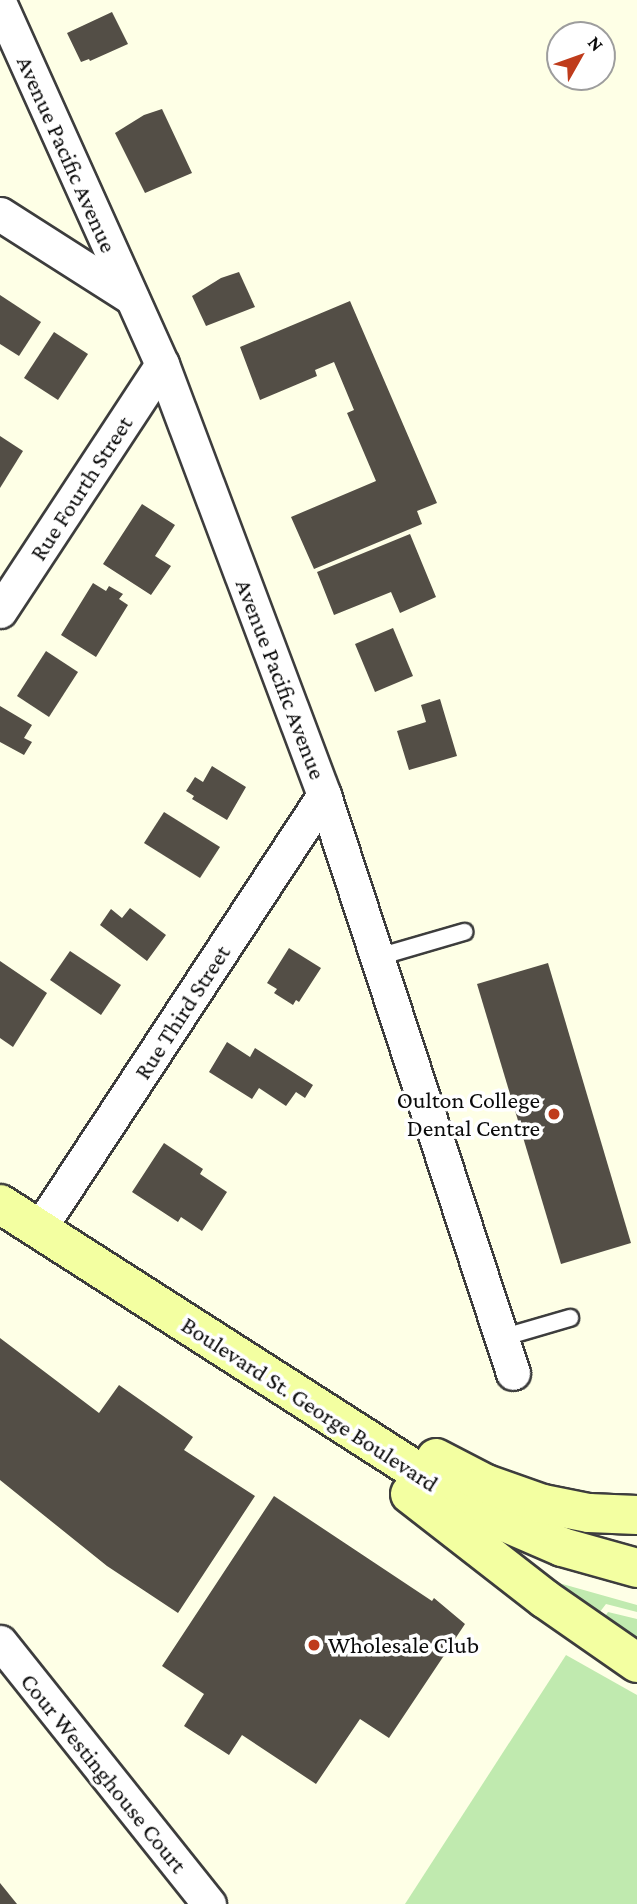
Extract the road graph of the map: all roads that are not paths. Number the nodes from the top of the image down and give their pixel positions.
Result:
1 (0, 4) edge
2 (0, 214) edge
3 (132, 299) junction
4 (162, 364) junction
5 (0, 611) edge
6 (324, 795) junction
7 (464, 932) dead end
8 (377, 957) junction
9 (0, 1204) edge
10 (39, 1229) junction
11 (570, 1318) dead end
12 (501, 1338) junction
13 (215, 1343) junction
14 (513, 1373) dead end
15 (637, 1515) edge
16 (637, 1568) edge
17 (0, 1642) edge
18 (637, 1663) edge
19 (209, 1904) edge

1 - 3 street, Avenue Pacific Avenue
2 - 3 street
3 - 4 street, Avenue Pacific Avenue
4 - 5 street, Rue Fourth Street
4 - 6 street, Avenue Pacific Avenue
6 - 8 street, Avenue Pacific Avenue
6 - 10 street, Rue Third Street
7 - 8 lane
8 - 12 street, Avenue Pacific Avenue
9 - 10 main road, Boulevard St. George Boulevard
10 - 13 main road, Boulevard St. George Boulevard
11 - 12 lane
12 - 14 street, Avenue Pacific Avenue
13 - 15 main road
13 - 16 main road, Boulevard St. George Boulevard
13 - 18 main road
17 - 19 street, Cour Westinghouse Court

